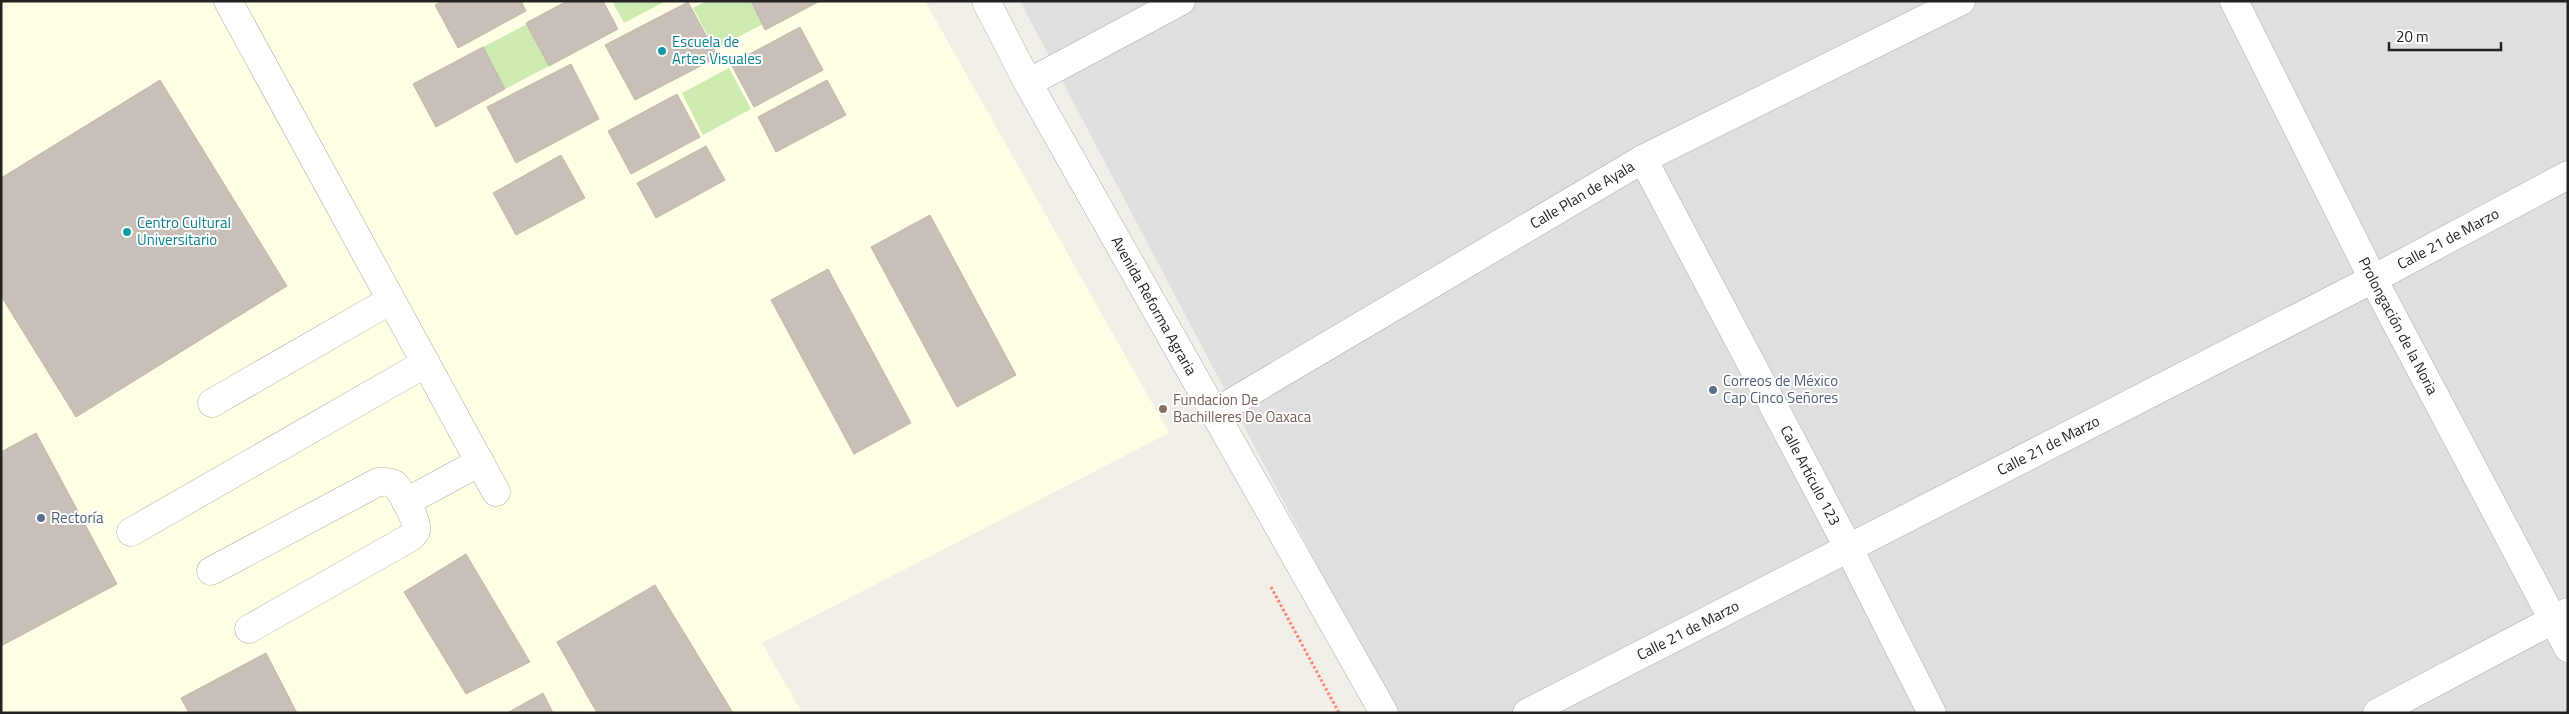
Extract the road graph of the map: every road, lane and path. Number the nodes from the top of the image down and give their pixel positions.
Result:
1 (228, 1) edge
2 (986, 1) edge
3 (1181, 1) edge
4 (1962, 1) edge
5 (2234, 1) edge
6 (1028, 83) junction
7 (1643, 159) junction
8 (2568, 175) edge
9 (2373, 279) junction
10 (391, 300) junction
11 (426, 363) junction
12 (212, 403) dead end
13 (1214, 412) junction
14 (480, 462) junction
15 (496, 492) dead end
16 (406, 502) junction
17 (131, 532) dead end
18 (1848, 547) junction
19 (211, 571) dead end
20 (2561, 616) edge
21 (248, 629) dead end
22 (2568, 648) edge
23 (1384, 713) edge
24 (1527, 713) edge
25 (1932, 713) edge
26 (2377, 713) edge

1 - 10 street
2 - 6 street, Avenida Reforma Agraria
3 - 6 street
4 - 7 street, Calle Plan de Ayala
5 - 9 street, Prolongación de la Noria
6 - 13 street, Avenida Reforma Agraria
7 - 13 street, Calle Plan de Ayala
7 - 18 street, Calle Artículo 123
8 - 9 street, Calle 21 de Marzo
9 - 18 street, Calle 21 de Marzo
9 - 20 street, Prolongación de la Noria
10 - 11 street
10 - 12 street
11 - 14 street
11 - 17 street
13 - 23 street, Avenida Reforma Agraria
14 - 15 street
14 - 16 street
16 - 19 street
16 - 21 street
18 - 24 street, Calle 21 de Marzo
18 - 25 street, Calle Artículo 123
20 - 22 street, Prolongación de la Noria
20 - 26 street

